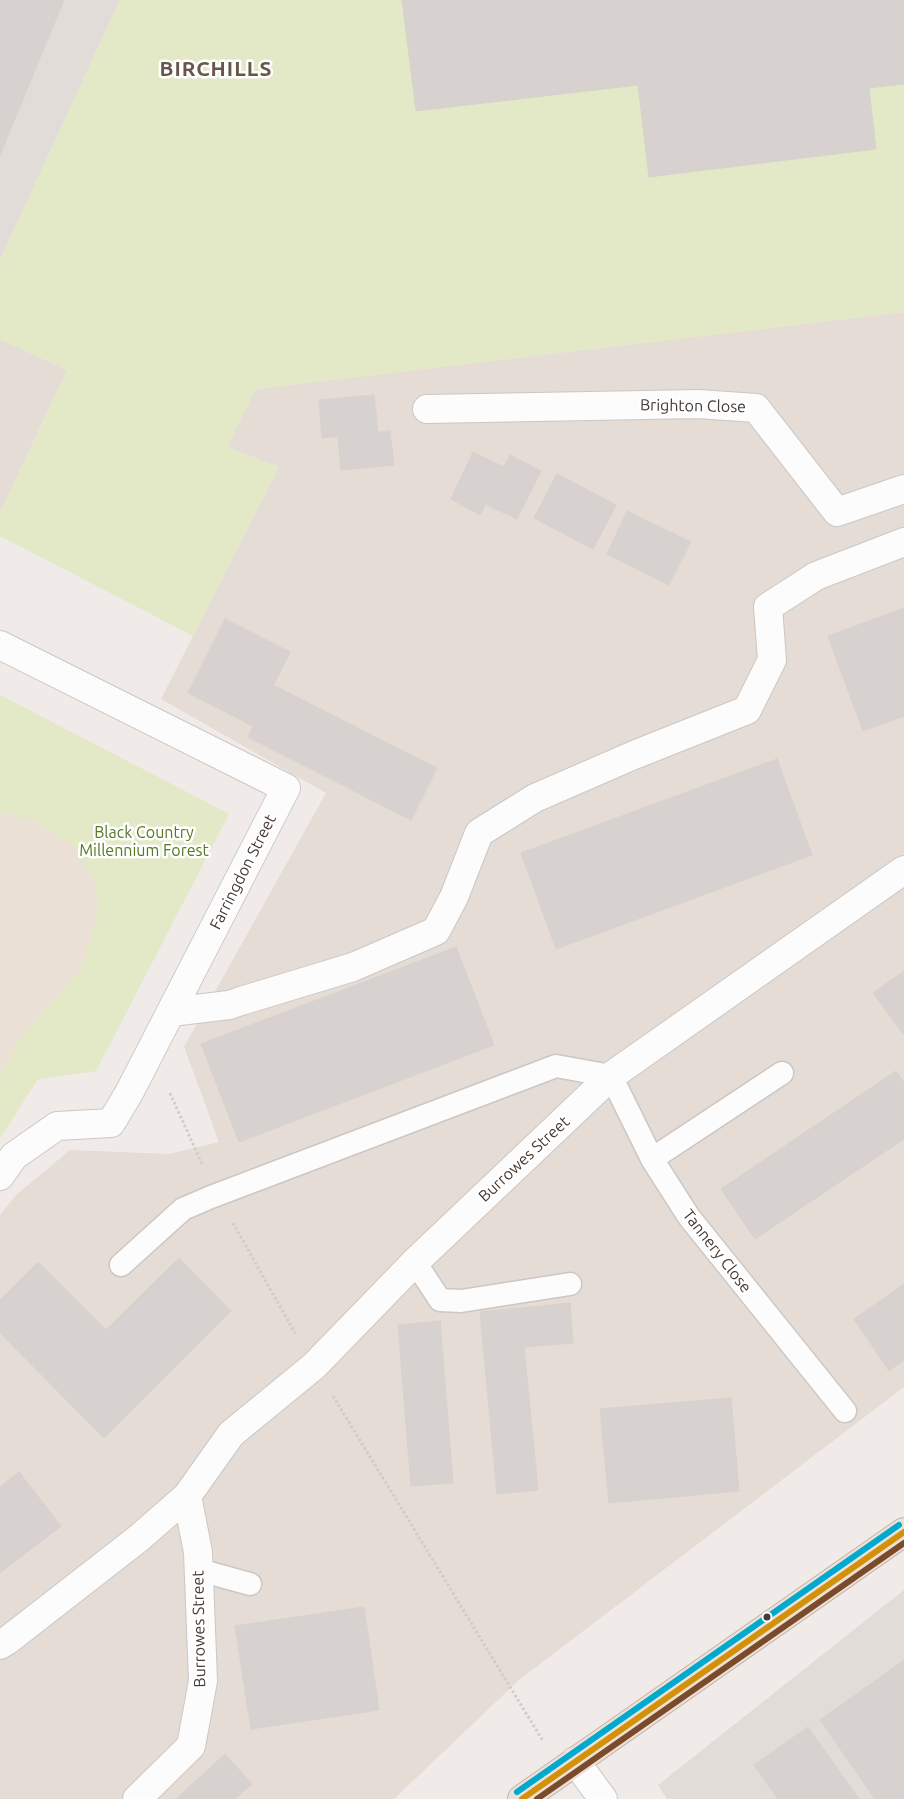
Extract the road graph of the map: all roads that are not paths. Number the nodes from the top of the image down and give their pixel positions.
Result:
1 (427, 409) dead end
2 (904, 489) edge
3 (904, 542) edge
4 (0, 645) edge
5 (904, 870) edge
6 (170, 1012) junction
7 (782, 1073) dead end
8 (611, 1076) junction
9 (652, 1159) junction
10 (0, 1176) edge
11 (414, 1262) junction
12 (121, 1265) dead end
13 (570, 1284) dead end
14 (845, 1411) dead end
15 (187, 1496) junction
16 (904, 1532) edge
17 (199, 1570) junction
18 (250, 1584) dead end
19 (0, 1645) edge
20 (568, 1766) junction
21 (137, 1799) edge
22 (522, 1799) edge
23 (603, 1799) edge

1 - 2 street, Brighton Close
3 - 6 street
4 - 6 street, Farringdon Street
5 - 8 street, Burrowes Street
6 - 10 street, Farringdon Street
7 - 9 lane
8 - 9 lane, Tannery Close
8 - 11 street, Burrowes Street
8 - 12 lane
9 - 14 lane, Tannery Close
11 - 13 lane
11 - 15 street, Burrowes Street
15 - 17 street, Burrowes Street
15 - 19 street, Burrowes Street
16 - 20 highway
17 - 18 lane
17 - 21 street, Burrowes Street
20 - 22 highway
20 - 23 street

